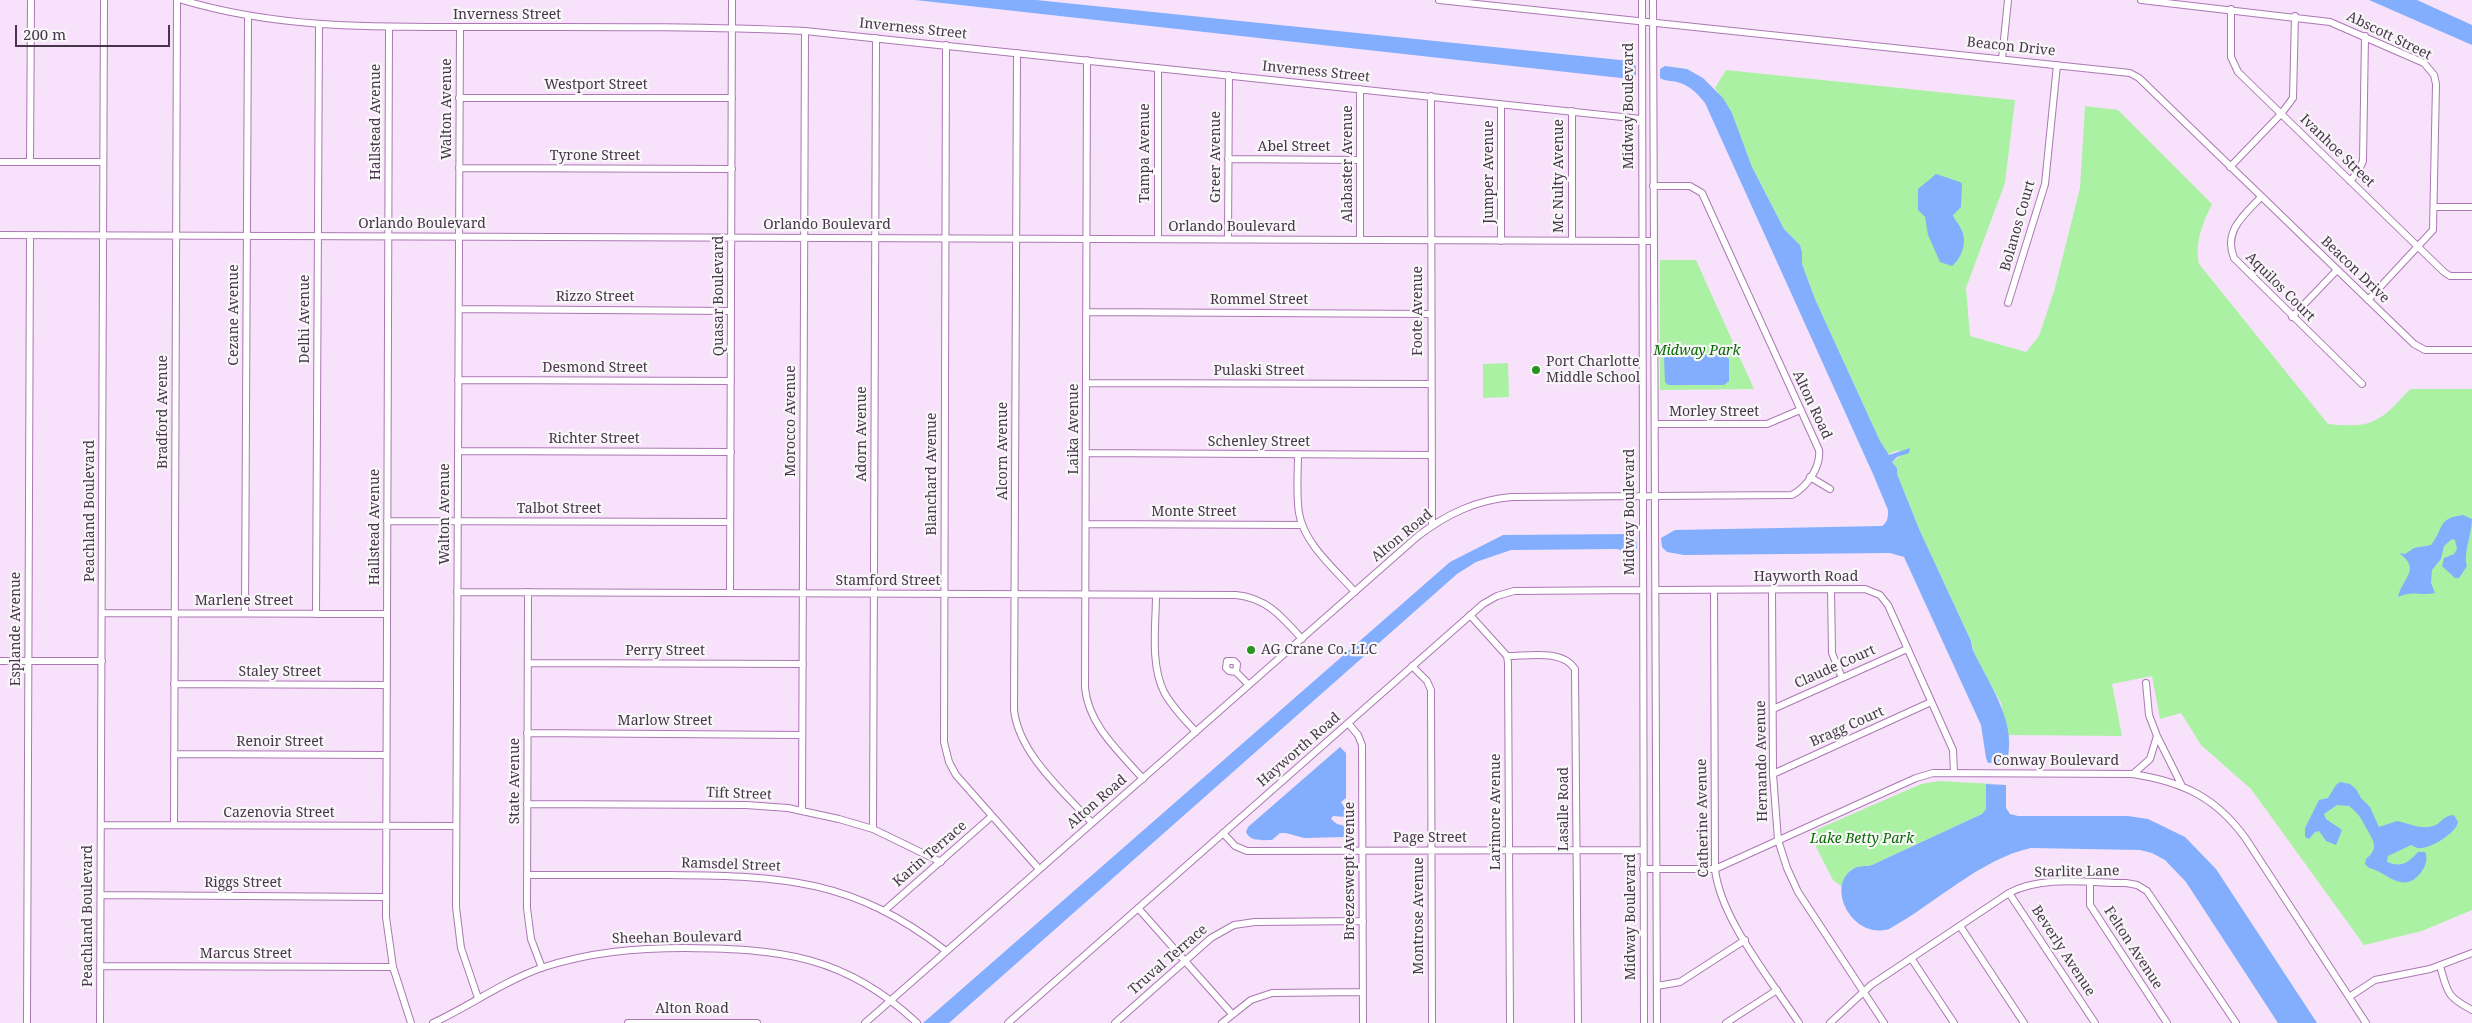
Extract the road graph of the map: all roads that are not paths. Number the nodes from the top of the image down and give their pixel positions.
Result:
1 (31, 0) edge
2 (104, 0) edge
3 (177, 0) edge
4 (182, 0) edge
5 (732, 0) edge
6 (1440, 0) edge
7 (1642, 0) edge
8 (1653, 0) edge
9 (2008, 0) edge
10 (2141, 0) edge
11 (2232, 10) junction
12 (248, 16) junction
13 (2295, 16) junction
14 (1642, 21) junction
15 (1653, 22) junction
16 (319, 25) junction
17 (389, 27) junction
18 (460, 27) junction
19 (732, 28) junction
20 (805, 31) junction
21 (2365, 36) junction
22 (876, 38) junction
23 (946, 46) junction
24 (1017, 53) junction
25 (2002, 59) junction
26 (1087, 60) junction
27 (2057, 65) junction
28 (1158, 68) junction
29 (1229, 75) junction
30 (1360, 89) junction
31 (1431, 96) junction
32 (459, 98) junction
33 (732, 98) junction
34 (1501, 104) junction
35 (1572, 111) junction
36 (2281, 114) junction
37 (1641, 118) junction
38 (1228, 159) junction
39 (1360, 160) junction
40 (0, 162) edge
41 (30, 162) junction
42 (104, 162) junction
43 (2230, 167) junction
44 (459, 168) junction
45 (732, 169) junction
46 (2350, 181) junction
47 (1653, 186) junction
48 (2261, 197) junction
49 (2435, 207) junction
50 (2472, 207) edge
51 (0, 235) edge
52 (30, 235) junction
53 (103, 235) junction
54 (176, 235) junction
55 (247, 236) junction
56 (318, 236) junction
57 (388, 236) junction
58 (459, 236) junction
59 (732, 237) junction
60 (804, 238) junction
61 (875, 238) junction
62 (946, 238) junction
63 (1016, 238) junction
64 (1087, 239) junction
65 (1158, 239) junction
66 (1228, 239) junction
67 (1360, 240) junction
68 (1431, 240) junction
69 (1501, 240) junction
70 (1572, 241) junction
71 (1641, 241) junction
72 (1653, 241) junction
73 (2419, 248) junction
74 (2337, 270) junction
75 (2472, 276) edge
76 (2368, 300) junction
77 (2008, 303) dead end
78 (459, 309) junction
79 (731, 310) junction
80 (1087, 312) junction
81 (1431, 314) junction
82 (2292, 317) junction
83 (2472, 350) edge
84 (458, 380) junction
85 (731, 381) junction
86 (1086, 383) junction
87 (1431, 384) junction
88 (2362, 384) dead end
89 (1800, 410) junction
90 (1655, 424) junction
91 (458, 451) junction
92 (731, 452) junction
93 (1086, 453) junction
94 (1298, 454) junction
95 (1432, 455) junction
96 (1810, 477) junction
97 (1830, 489) dead end
98 (1643, 496) junction
99 (1655, 496) junction
100 (387, 521) junction
101 (458, 521) junction
102 (730, 522) junction
103 (1086, 524) junction
104 (1302, 525) junction
105 (1432, 526) junction
106 (1772, 589) junction
107 (1831, 589) junction
108 (1643, 590) junction
109 (1656, 590) junction
110 (1714, 590) junction
111 (457, 592) junction
112 (528, 592) junction
113 (1355, 592) junction
114 (730, 593) junction
115 (803, 593) junction
116 (874, 594) junction
117 (944, 594) junction
118 (1015, 594) junction
119 (1086, 594) junction
120 (1156, 595) junction
121 (102, 613) junction
122 (175, 613) junction
123 (245, 613) junction
124 (316, 614) junction
125 (387, 614) junction
126 (1470, 615) junction
127 (1302, 639) junction
128 (1907, 648) junction
129 (1507, 656) junction
130 (0, 661) edge
131 (29, 661) junction
132 (102, 661) junction
133 (528, 663) junction
134 (803, 664) junction
135 (1412, 666) junction
136 (1236, 672) dead end
137 (1842, 678) junction
138 (174, 684) junction
139 (2146, 684) dead end
140 (386, 685) junction
141 (1249, 685) junction
142 (1931, 702) junction
143 (1773, 709) junction
144 (1348, 723) junction
145 (1196, 732) junction
146 (528, 733) junction
147 (802, 734) junction
148 (2157, 736) junction
149 (174, 754) junction
150 (386, 755) junction
151 (1954, 773) junction
152 (1773, 774) junction
153 (2133, 774) junction
154 (1143, 779) junction
155 (2181, 784) junction
156 (527, 804) junction
157 (802, 811) junction
158 (992, 816) junction
159 (1092, 823) junction
160 (101, 825) junction
161 (174, 825) junction
162 (386, 826) junction
163 (456, 826) junction
164 (873, 829) junction
165 (1223, 834) junction
166 (1778, 840) junction
167 (1431, 850) junction
168 (1509, 850) junction
169 (1577, 850) junction
170 (1643, 850) junction
171 (1362, 851) junction
172 (941, 862) junction
173 (1643, 869) junction
174 (1656, 869) junction
175 (1715, 869) junction
176 (1039, 870) junction
177 (527, 875) junction
178 (2090, 883) junction
179 (2009, 893) junction
180 (101, 895) junction
181 (386, 896) junction
182 (1138, 908) junction
183 (884, 911) junction
184 (1363, 921) junction
185 (1960, 926) junction
186 (1745, 940) junction
187 (946, 951) junction
188 (2472, 953) edge
189 (1911, 958) junction
190 (1185, 961) junction
191 (100, 966) junction
192 (2440, 966) junction
193 (393, 967) junction
194 (542, 968) junction
195 (1657, 986) junction
196 (1777, 990) junction
197 (1863, 991) junction
198 (1363, 992) junction
199 (2349, 997) junction
200 (478, 998) junction
201 (890, 1000) junction
202 (2472, 1010) edge
203 (1232, 1014) junction
204 (27, 1023) edge
205 (100, 1023) edge
206 (411, 1023) edge
207 (433, 1023) edge
208 (628, 1023) edge
209 (757, 1023) edge
210 (864, 1023) edge
211 (916, 1023) edge
212 (1008, 1023) edge
213 (1115, 1023) edge
214 (1222, 1023) edge
215 (1363, 1023) edge
216 (1432, 1023) edge
217 (1510, 1023) edge
218 (1578, 1023) edge
219 (1644, 1023) edge
220 (1657, 1023) edge
221 (1726, 1023) edge
222 (1799, 1023) edge
223 (1830, 1023) edge
224 (1884, 1023) edge
225 (1954, 1023) edge
226 (2024, 1023) edge
227 (2095, 1023) edge
228 (2167, 1023) edge
229 (2236, 1023) edge
230 (2366, 1023) edge

1 - 41 street
2 - 42 street, Peachland Boulevard
3 - 54 street, Bradford Avenue
4 - 12 street, Inverness Street
5 - 19 street, Quasar Boulevard
6 - 14 street, Beacon Drive
7 - 14 street, Midway Boulevard
8 - 15 street, Midway Boulevard
9 - 25 street
10 - 11 street, Abscott Street
11 - 13 street, Abscott Street
11 - 36 street, Ivanhoe Street
12 - 16 street, Inverness Street
12 - 55 street, Cezane Avenue
13 - 21 street, Abscott Street
13 - 36 street
14 - 15 street, Beacon Drive
14 - 37 street, Midway Boulevard
15 - 25 street, Beacon Drive
15 - 47 street, Midway Boulevard
16 - 17 street, Inverness Street
16 - 56 street, Delhi Avenue
17 - 18 street, Inverness Street
17 - 57 street, Hallstead Avenue
18 - 19 street, Inverness Street
18 - 32 street, Walton Avenue
19 - 20 street, Inverness Street
19 - 33 street, Quasar Boulevard
20 - 22 street, Inverness Street
20 - 60 street, Morocco Avenue
21 - 46 street
21 - 49 street, Abscott Street
22 - 23 street, Inverness Street
22 - 61 street, Adorn Avenue
23 - 24 street, Inverness Street
23 - 62 street, Blanchard Avenue
24 - 26 street, Inverness Street
24 - 63 street, Alcorn Avenue
25 - 27 street, Beacon Drive
26 - 28 street, Inverness Street
26 - 64 street, Laika Avenue
27 - 43 street, Beacon Drive
27 - 77 street, Bolanos Court
28 - 29 street, Inverness Street
28 - 65 street, Tampa Avenue
29 - 30 street, Inverness Street
29 - 38 street, Greer Avenue
30 - 31 street, Inverness Street
30 - 39 street, Alabaster Avenue
31 - 34 street, Inverness Street
31 - 68 street, Foote Avenue
32 - 33 street, Westport Street
32 - 44 street, Walton Avenue
33 - 45 street, Quasar Boulevard
34 - 35 street, Inverness Street
34 - 69 street, Jumper Avenue
35 - 37 street, Inverness Street
35 - 70 street, Mc Nulty Avenue
36 - 43 street
36 - 46 street, Ivanhoe Street
37 - 71 street, Midway Boulevard
38 - 39 street, Abel Street
38 - 66 street, Greer Avenue
39 - 67 street, Alabaster Avenue
40 - 41 street
41 - 42 street
42 - 53 street, Peachland Boulevard
43 - 48 street, Beacon Drive
44 - 45 street, Tyrone Street
44 - 58 street, Walton Avenue
45 - 59 street, Quasar Boulevard
46 - 73 street, Ivanhoe Street
47 - 72 street, Midway Boulevard
47 - 89 street, Alton Road
48 - 74 street, Beacon Drive
48 - 82 street, Aquilos Court
49 - 50 street
49 - 73 street, Abscott Street
51 - 52 street, Orlando Boulevard
52 - 53 street, Orlando Boulevard
52 - 131 street, Esplande Avenue
53 - 54 street, Orlando Boulevard
53 - 121 street, Peachland Boulevard
54 - 55 street, Orlando Boulevard
54 - 122 street, Bradford Avenue
55 - 56 street, Orlando Boulevard
55 - 123 street, Cezane Avenue
56 - 57 street, Orlando Boulevard
56 - 124 street, Delhi Avenue
57 - 58 street, Orlando Boulevard
57 - 100 street, Hallstead Avenue
58 - 59 street, Orlando Boulevard
58 - 78 street, Walton Avenue
59 - 60 street, Orlando Boulevard
59 - 79 street, Quasar Boulevard
60 - 61 street, Orlando Boulevard
60 - 115 street, Morocco Avenue
61 - 62 street, Orlando Boulevard
61 - 116 street, Adorn Avenue
62 - 63 street, Orlando Boulevard
62 - 117 street, Blanchard Avenue
63 - 64 street, Orlando Boulevard
63 - 118 street, Alcorn Avenue
64 - 65 street, Orlando Boulevard
64 - 80 street, Laika Avenue
65 - 66 street, Orlando Boulevard
66 - 67 street, Orlando Boulevard
67 - 68 street, Orlando Boulevard
68 - 69 street, Orlando Boulevard
68 - 81 street, Foote Avenue
69 - 70 street, Orlando Boulevard
70 - 71 street, Orlando Boulevard
71 - 72 street, Orlando Boulevard
71 - 98 street, Midway Boulevard
72 - 90 street, Midway Boulevard
73 - 75 street, Ivanhoe Street
73 - 76 street, Abscott Street
74 - 76 street, Beacon Drive
74 - 82 street
76 - 83 street, Beacon Drive
78 - 79 street, Rizzo Street
78 - 84 street, Walton Avenue
79 - 85 street, Quasar Boulevard
80 - 81 street, Rommel Street
80 - 86 street, Laika Avenue
81 - 87 street, Foote Avenue
82 - 88 street, Aquilos Court
84 - 85 street, Desmond Street
84 - 91 street, Walton Avenue
85 - 92 street, Quasar Boulevard
86 - 87 street, Pulaski Street
86 - 93 street, Laika Avenue
87 - 95 street, Foote Avenue
89 - 90 street, Morley Street
89 - 96 street, Alton Road
90 - 99 street, Midway Boulevard
91 - 92 street, Richter Street
91 - 101 street, Walton Avenue
92 - 102 street, Quasar Boulevard
93 - 94 street, Schenley Street
93 - 103 street, Laika Avenue
94 - 95 street, Schenley Street
94 - 104 street
95 - 105 street, Foote Avenue
96 - 97 street
96 - 99 street, Alton Road
98 - 99 street, Alton Road
98 - 105 street, Alton Road
98 - 108 street, Midway Boulevard
99 - 109 street, Midway Boulevard
100 - 101 street, Talbot Street
100 - 125 street, Hallstead Avenue
101 - 102 street, Talbot Street
101 - 111 street, Walton Avenue
102 - 114 street, Quasar Boulevard
103 - 104 street, Monte Street
103 - 119 street, Laika Avenue
104 - 113 street
105 - 113 street, Alton Road
106 - 107 street, Hayworth Road
106 - 110 street, Hayworth Road
106 - 143 street, Hernando Avenue
107 - 128 street, Hayworth Road
107 - 137 street
108 - 126 street, Hayworth Road
108 - 170 street, Midway Boulevard
109 - 110 street, Hayworth Road
109 - 174 street, Midway Boulevard
110 - 175 street, Catherine Avenue
111 - 112 street, Stamford Street
111 - 163 street, Walton Avenue
112 - 114 street, Stamford Street
112 - 133 street, State Avenue
113 - 127 street, Alton Road
114 - 115 street, Stamford Street
115 - 116 street, Stamford Street
115 - 134 street, Morocco Avenue
116 - 117 street, Stamford Street
116 - 164 street, Adorn Avenue
117 - 118 street, Stamford Street
117 - 158 street, Blanchard Avenue
118 - 119 street, Stamford Street
118 - 159 street, Alcorn Avenue
119 - 120 street, Stamford Street
119 - 154 street, Laika Avenue
120 - 127 street, Stamford Street
120 - 145 street
121 - 122 street, Marlene Street
121 - 132 street, Peachland Boulevard
122 - 123 street, Marlene Street
122 - 138 street, Bradford Avenue
123 - 124 street, Marlene Street
124 - 125 street, Marlene Street
125 - 140 street, Hallstead Avenue
126 - 129 street
126 - 135 street, Hayworth Road
127 - 141 street, Alton Road
128 - 137 street, Claude Court
128 - 142 street, Hayworth Road
129 - 168 street, Larimore Avenue
129 - 169 street, Lasalle Road
130 - 131 street
131 - 132 street
131 - 204 street, Esplande Avenue
132 - 160 street, Peachland Boulevard
133 - 134 street, Perry Street
133 - 146 street, State Avenue
134 - 147 street, Morocco Avenue
135 - 144 street, Hayworth Road
135 - 167 street, Montrose Avenue
136 - 141 street
137 - 143 street, Claude Court
138 - 140 street, Staley Street
138 - 149 street, Bradford Avenue
139 - 148 street
140 - 150 street, Hallstead Avenue
141 - 145 street, Alton Road
142 - 151 street, Hayworth Road
142 - 152 street, Bragg Court
143 - 152 street, Hernando Avenue
144 - 165 street, Hayworth Road
144 - 171 street, Breezeswept Avenue
145 - 154 street, Alton Road
146 - 147 street, Marlow Street
146 - 156 street, State Avenue
147 - 157 street, Morocco Avenue
148 - 153 street
148 - 155 street
149 - 150 street, Renoir Street
149 - 161 street, Bradford Avenue
150 - 162 street, Hallstead Avenue
151 - 153 street, Conway Boulevard
151 - 166 street, Conway Boulevard
152 - 166 street, Hernando Avenue
153 - 155 street, Conway Boulevard
154 - 159 street, Alton Road
155 - 199 street, Conway Boulevard
156 - 157 street, Tift Street
156 - 177 street, State Avenue
157 - 164 street, Tift Street
158 - 172 street, Karin Terrace
158 - 176 street, Blanchard Avenue
159 - 176 street, Alton Road
160 - 161 street, Cazenovia Street
160 - 180 street, Peachland Boulevard
161 - 162 street, Cazenovia Street
162 - 163 street, Cazenovia Street
162 - 181 street, Hallstead Avenue
163 - 200 street, Walton Avenue
164 - 172 street, Tift Street
165 - 171 street, Page Street
165 - 182 street, Hayworth Road
166 - 175 street, Conway Boulevard
166 - 197 street, Hernando Avenue
167 - 168 street, Page Street
167 - 171 street, Page Street
167 - 216 street, Montrose Avenue
168 - 169 street, Page Street
168 - 217 street, Larimore Avenue
169 - 170 street, Page Street
169 - 218 street, Lasalle Road
170 - 173 street, Midway Boulevard
171 - 184 street, Breezeswept Avenue
172 - 183 street, Karin Terrace
173 - 174 street, Conway Boulevard
173 - 219 street, Midway Boulevard
174 - 175 street, Conway Boulevard
174 - 195 street, Midway Boulevard
175 - 186 street, Catherine Avenue
176 - 187 street, Alton Road
177 - 183 street, Ramsdel Street
177 - 194 street, State Avenue
178 - 179 street, Starlite Lane
178 - 228 street, Felton Avenue
178 - 229 street, Starlite Lane
179 - 185 street, Starlite Lane
179 - 227 street, Beverly Avenue
180 - 181 street, Riggs Street
180 - 191 street, Peachland Boulevard
181 - 193 street, Hallstead Avenue
182 - 190 street
182 - 212 street, Hayworth Road
183 - 187 street, Ramsdel Street
184 - 190 street, Truval Terrace
184 - 198 street, Breezeswept Avenue
185 - 189 street, Starlite Lane
185 - 226 street
186 - 195 street
186 - 196 street, Catherine Avenue
187 - 201 street, Alton Road
188 - 192 street
189 - 197 street, Starlite Lane
189 - 225 street
190 - 203 street
190 - 213 street, Truval Terrace
191 - 193 street, Marcus Street
191 - 205 street, Peachland Boulevard
192 - 199 street
192 - 202 street
193 - 206 street, Hallstead Avenue
194 - 200 street, Sheehan Boulevard
194 - 201 street, Sheehan Boulevard
195 - 220 street, Midway Boulevard
196 - 221 street
196 - 222 street, Catherine Avenue
197 - 223 street, Starlite Lane
197 - 224 street, Hernando Avenue
198 - 203 street
198 - 215 street, Breezeswept Avenue
199 - 230 street, Conway Boulevard
200 - 207 street, Sheehan Boulevard
201 - 210 street, Alton Road
201 - 211 street, Sheehan Boulevard
203 - 214 street
208 - 209 street, Alton Road

